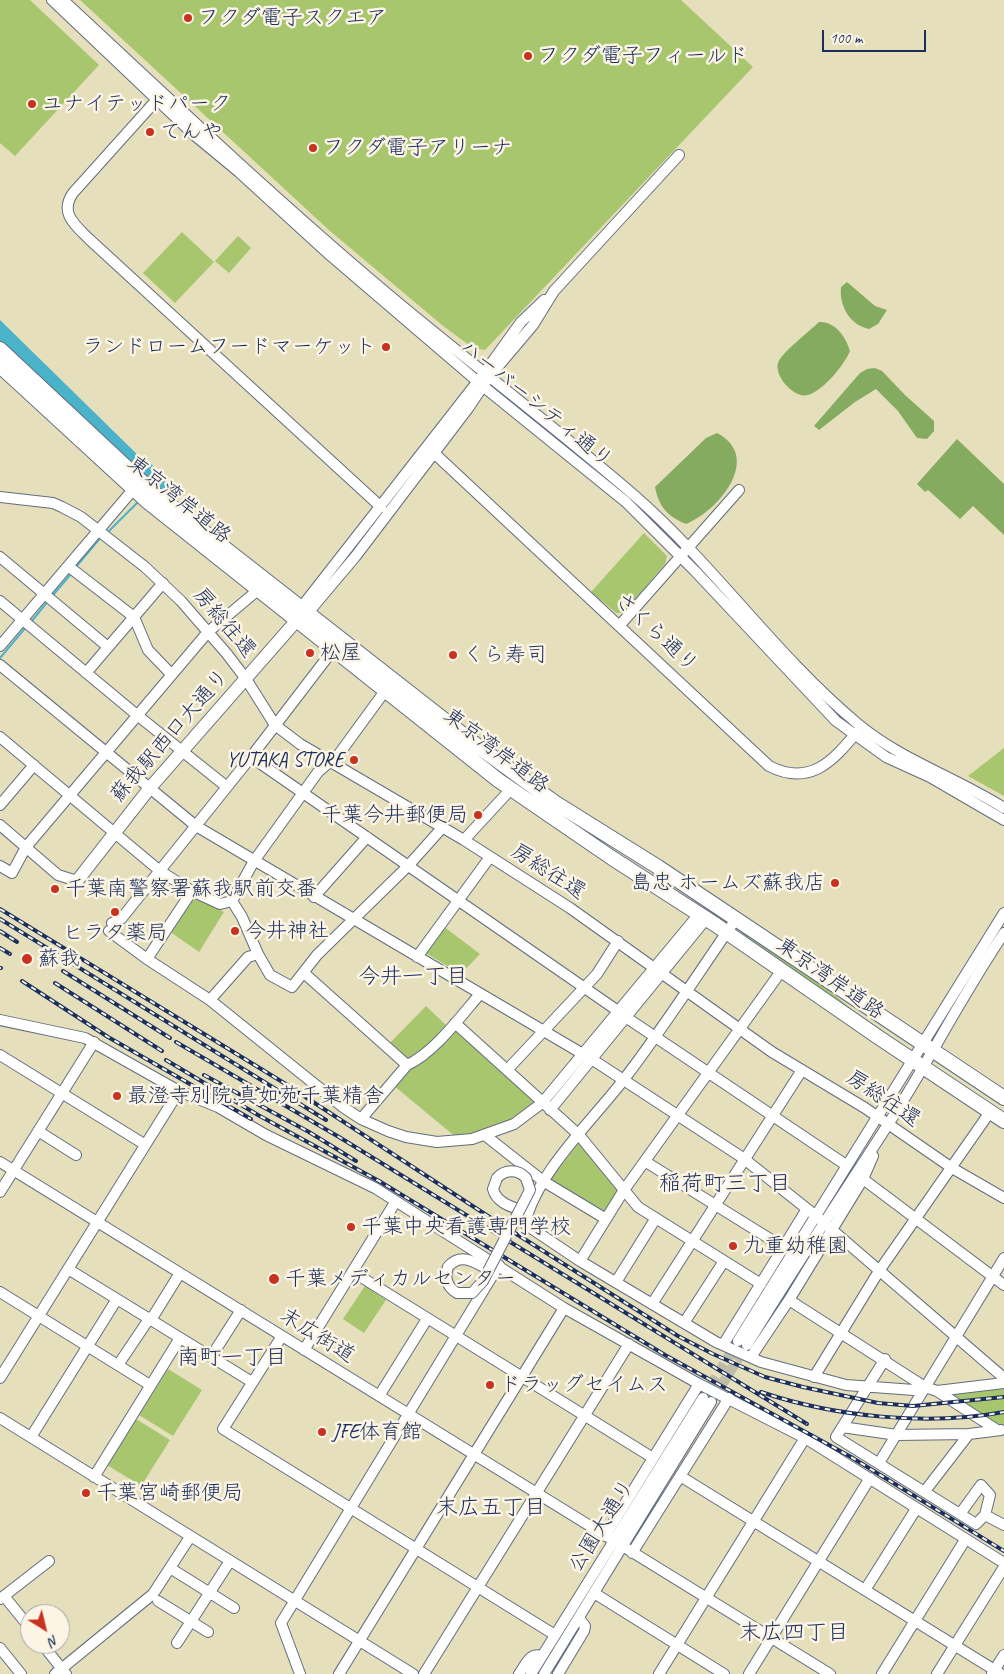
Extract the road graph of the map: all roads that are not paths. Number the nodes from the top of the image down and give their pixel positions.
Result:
1 (52, 0) edge
2 (63, 0) edge
3 (160, 96) junction
4 (679, 155) dead end
5 (0, 349) edge
6 (0, 366) edge
7 (487, 374) junction
8 (481, 384) junction
9 (434, 453) junction
10 (137, 485) junction
11 (740, 490) dead end
12 (0, 497) edge
13 (150, 497) junction
14 (381, 507) junction
15 (97, 530) junction
16 (684, 552) junction
17 (0, 557) edge
18 (68, 566) junction
19 (164, 583) junction
20 (258, 590) junction
21 (45, 592) junction
22 (0, 600) edge
23 (302, 614) junction
24 (134, 617) junction
25 (23, 620) junction
26 (620, 625) junction
27 (208, 632) junction
28 (0, 646) edge
29 (108, 647) junction
30 (333, 650) junction
31 (0, 665) edge
32 (86, 673) junction
33 (171, 674) junction
34 (246, 678) junction
35 (385, 691) junction
36 (137, 716) junction
37 (275, 725) junction
38 (861, 727) junction
39 (854, 736) junction
40 (0, 737) edge
41 (182, 751) junction
42 (106, 752) junction
43 (251, 757) junction
44 (329, 763) junction
45 (34, 765) junction
46 (227, 787) junction
47 (149, 789) junction
48 (511, 789) junction
49 (303, 793) junction
50 (70, 795) junction
51 (0, 806) edge
52 (1004, 808) edge
53 (1004, 820) edge
54 (0, 824) edge
55 (196, 826) junction
56 (442, 828) junction
57 (114, 832) junction
58 (367, 837) junction
59 (464, 840) junction
60 (26, 847) junction
61 (490, 857) junction
62 (254, 861) junction
63 (0, 866) edge
64 (408, 866) junction
65 (160, 870) junction
66 (77, 881) joint
67 (192, 891) junction
68 (314, 896) junction
69 (232, 901) junction
70 (459, 902) junction
71 (1004, 913) edge
72 (703, 916) junction
73 (352, 919) junction
74 (736, 919) junction
75 (727, 932) junction
76 (1004, 933) edge
77 (618, 941) junction
78 (258, 954) junction
79 (417, 957) junction
80 (147, 959) junction
81 (659, 970) junction
82 (782, 970) junction
83 (304, 973) junction
84 (584, 988) junction
85 (688, 992) junction
86 (480, 994) junction
87 (210, 1000) junction
88 (618, 1012) junction
89 (627, 1018) junction
90 (0, 1020) edge
91 (455, 1023) junction
92 (740, 1029) junction
93 (543, 1031) junction
94 (655, 1038) junction
95 (94, 1042) junction
96 (922, 1042) junction
97 (934, 1050) junction
98 (0, 1055) edge
99 (583, 1055) junction
100 (911, 1059) junction
101 (593, 1060) junction
102 (407, 1065) junction
103 (923, 1068) junction
104 (507, 1070) junction
105 (802, 1070) junction
106 (709, 1074) junction
107 (624, 1080) junction
108 (179, 1091) junction
109 (62, 1093) junction
110 (1004, 1098) edge
111 (546, 1107) junction
112 (990, 1112) junction
113 (680, 1115) junction
114 (771, 1116) junction
115 (876, 1116) junction
116 (361, 1119) junction
117 (1004, 1121) edge
118 (888, 1124) junction
119 (38, 1131) junction
120 (579, 1135) junction
121 (486, 1136) junction
122 (877, 1141) junction
123 (144, 1144) junction
124 (76, 1155) dead end
125 (743, 1158) junction
126 (0, 1162) edge
127 (646, 1162) junction
128 (846, 1165) junction
129 (952, 1168) junction
130 (14, 1170) junction
131 (863, 1179) junction
132 (543, 1181) junction
133 (624, 1190) junction
134 (0, 1192) edge
135 (1004, 1198) edge
136 (396, 1201) junction
137 (714, 1204) junction
138 (807, 1209) junction
139 (527, 1213) junction
140 (656, 1218) junction
141 (606, 1219) junction
142 (819, 1219) junction
143 (915, 1219) junction
144 (97, 1222) junction
145 (832, 1230) junction
146 (692, 1240) junction
147 (783, 1247) junction
148 (1004, 1258) edge
149 (724, 1260) junction
150 (580, 1261) junction
151 (68, 1269) junction
152 (496, 1269) junction
153 (879, 1271) junction
154 (353, 1272) junction
155 (180, 1273) junction
156 (993, 1276) junction
157 (616, 1282) junction
158 (761, 1284) junction
159 (1004, 1285) edge
160 (0, 1292) edge
161 (116, 1299) junction
162 (789, 1300) junction
163 (652, 1304) junction
164 (564, 1308) junction
165 (241, 1310) junction
166 (39, 1316) junction
167 (149, 1318) junction
168 (427, 1319) junction
169 (684, 1323) junction
170 (841, 1333) junction
171 (282, 1336) junction
172 (180, 1338) junction
173 (455, 1338) junction
174 (956, 1338) junction
175 (743, 1343) tunnel mouth
176 (629, 1344) junction
177 (723, 1345) junction
178 (87, 1346) junction
179 (304, 1350) junction
180 (211, 1357) junction
181 (751, 1357) junction
182 (884, 1359) junction
183 (118, 1365) junction
184 (814, 1377) junction
185 (0, 1378) edge
186 (522, 1378) junction
187 (1004, 1378) edge
188 (252, 1382) junction
189 (1004, 1383) edge
190 (699, 1384) junction
191 (150, 1385) junction
192 (868, 1387) junction
193 (925, 1387) junction
194 (937, 1391) junction
195 (379, 1396) junction
196 (728, 1398) junction
197 (707, 1400) tunnel mouth
198 (409, 1415) junction
199 (585, 1416) junction
200 (0, 1418) edge
201 (842, 1428) junction
202 (1002, 1430) edge
203 (969, 1434) junction
204 (896, 1435) junction
205 (31, 1437) junction
206 (804, 1438) junction
207 (474, 1455) junction
208 (653, 1458) junction
209 (879, 1463) junction
210 (680, 1476) junction
211 (94, 1477) junction
212 (870, 1478) junction
213 (925, 1491) junction
214 (535, 1494) junction
215 (350, 1509) junction
216 (916, 1509) junction
217 (960, 1514) junction
218 (985, 1515) junction
219 (754, 1522) junction
220 (1004, 1525) edge
221 (190, 1536) junction
222 (606, 1536) junction
223 (965, 1540) junction
224 (618, 1544) junction
225 (416, 1549) junction
226 (632, 1552) junction
227 (49, 1561) dead end
228 (230, 1561) junction
229 (818, 1562) junction
230 (1004, 1565) edge
231 (170, 1568) junction
232 (477, 1587) junction
233 (865, 1590) junction
234 (210, 1592) junction
235 (594, 1593) junction
236 (2, 1598) edge
237 (706, 1598) junction
238 (294, 1600) junction
239 (158, 1601) dead end
240 (234, 1608) dead end
241 (20, 1617) edge
242 (579, 1618) junction
243 (915, 1621) junction
244 (192, 1622) junction
245 (208, 1632) dead end
246 (555, 1635) junction
247 (771, 1638) junction
248 (359, 1640) junction
249 (177, 1644) dead end
250 (677, 1645) junction
251 (955, 1645) junction
252 (0, 1648) edge
253 (49, 1654) edge
254 (1004, 1655) edge
255 (542, 1656) junction
256 (817, 1671) edge
257 (61, 1672) edge
258 (996, 1673) edge
259 (20, 1674) edge
260 (300, 1674) edge
261 (339, 1674) edge
262 (413, 1674) edge
263 (424, 1674) edge
264 (520, 1674) edge
265 (531, 1674) edge
266 (544, 1674) edge
267 (558, 1674) edge
268 (658, 1674) edge
269 (724, 1674) edge
270 (748, 1674) edge
271 (830, 1674) edge
272 (882, 1674) edge
273 (937, 1674) edge

1 - 3 street, ハーバーシティ通り
2 - 3 street, ハーバーシティ通り
3 - 7 street, ハーバーシティ通り
3 - 8 street, ハーバーシティ通り
3 - 14 street
4 - 7 street
5 - 10 highway, 東京湾岸道路
6 - 10 highway, 東京湾岸道路
7 - 8 street
7 - 16 street, ハーバーシティ通り
8 - 9 street
8 - 14 street
8 - 16 street, ハーバーシティ通り
9 - 23 street
9 - 26 street, さくら通り
10 - 13 highway, 東京湾岸道路
10 - 15 street
11 - 16 street
12 - 15 street
13 - 20 highway, 東京湾岸道路
13 - 23 highway, 東京湾岸道路
14 - 23 street
15 - 18 street
15 - 19 street, 房総往還
16 - 26 street
16 - 38 street, ハーバーシティ通り
16 - 39 street, ハーバーシティ通り
17 - 21 street
18 - 21 street
18 - 24 street
19 - 24 street
19 - 27 street, 房総往還
20 - 23 highway, 東京湾岸道路
20 - 27 street
21 - 25 street
21 - 29 street
22 - 25 street
23 - 30 highway, 東京湾岸道路
23 - 34 main road, 蘇我駅西口大通り
23 - 74 highway, 東京湾岸道路
24 - 29 street
24 - 33 street
25 - 28 street
25 - 32 street
26 - 39 street, さくら通り
27 - 33 street
27 - 34 street, 房総往還
29 - 32 street
30 - 35 highway, 東京湾岸道路
30 - 37 street
31 - 42 street
32 - 36 street
33 - 36 street
34 - 37 street, 房総往還
34 - 41 main road, 蘇我駅西口大通り
35 - 44 street
35 - 48 highway, 東京湾岸道路
36 - 41 street
36 - 42 street
37 - 43 street
37 - 44 street, 房総往還
38 - 39 street, さくら通り
38 - 52 street, ハーバーシティ通り
39 - 53 street, ハーバーシティ通り
40 - 45 street
41 - 46 street
41 - 47 main road, 蘇我駅西口大通り
42 - 47 street
42 - 50 street
43 - 46 street
43 - 49 street
44 - 49 street
44 - 56 street, 房総往還
45 - 50 street
45 - 51 street
46 - 55 street
47 - 55 street
47 - 57 main road, 蘇我駅西口大通り
48 - 59 street
48 - 72 highway, 東京湾岸道路
49 - 58 street
49 - 62 street
50 - 57 street
50 - 60 street
54 - 60 street
55 - 62 street
55 - 65 street
56 - 59 street, 房総往還
56 - 64 street
57 - 65 street
57 - 66 main road, 蘇我駅西口大通り
58 - 64 street
58 - 68 street
59 - 61 street, 房総往還
60 - 63 street
60 - 66 street
61 - 70 street
61 - 77 street, 房総往還
62 - 68 street
62 - 69 street
64 - 70 street
64 - 73 street
65 - 67 street
65 - 80 street
67 - 69 street
67 - 80 street
68 - 73 street
69 - 78 street
70 - 79 street
70 - 84 street
71 - 96 street
72 - 75 highway, 東京湾岸道路
72 - 81 street
73 - 79 street
73 - 83 street
74 - 75 street
74 - 96 highway, 東京湾岸道路
75 - 82 highway, 東京湾岸道路
75 - 85 street
76 - 97 street
77 - 81 street, 房総往還
77 - 84 street
78 - 83 street
78 - 87 street
79 - 86 street
80 - 87 street
81 - 85 street, 房総往還
81 - 88 street
81 - 89 street
82 - 92 street
82 - 100 highway, 東京湾岸道路
83 - 102 street
84 - 88 street
84 - 93 street
85 - 92 street, 房総往還
85 - 94 street
86 - 91 street
86 - 93 street
87 - 116 street
88 - 99 street
89 - 94 street
89 - 101 street
90 - 95 street
91 - 102 street
91 - 104 street
92 - 105 street, 房総往還
92 - 106 street
93 - 99 street
93 - 104 street
94 - 106 street
94 - 107 street
95 - 108 street
95 - 109 street
96 - 97 highway, 東京湾岸道路
96 - 100 street
97 - 103 street
97 - 110 highway, 東京湾岸道路
98 - 109 street
99 - 101 street
99 - 111 street
100 - 103 highway, 東京湾岸道路
100 - 115 street
101 - 107 street
101 - 111 street
102 - 116 street
103 - 112 highway, 東京湾岸道路
103 - 118 street
104 - 111 street
105 - 114 street
105 - 115 street, 房総往還
106 - 113 street
106 - 114 street
107 - 113 street
107 - 120 street
108 - 123 street
108 - 136 street
109 - 119 street
109 - 123 street
111 - 120 street
111 - 121 street
112 - 117 highway, 東京湾岸道路
112 - 129 street
113 - 125 street
113 - 127 street
114 - 125 street
114 - 128 street
115 - 118 street, 房総往還
115 - 128 street
116 - 121 street
118 - 122 street
118 - 129 street, 房総往還
119 - 124 street
119 - 130 street
120 - 132 street
120 - 133 street
121 - 132 street
122 - 131 street
122 - 142 street
123 - 144 street
125 - 137 street
125 - 138 street
126 - 130 street, 末広街道
127 - 133 street
127 - 137 street
128 - 142 street
129 - 135 street, 房総往還
129 - 143 street
130 - 134 street
130 - 144 street, 末広街道
131 - 143 street
131 - 145 street
132 - 139 street
132 - 141 street
133 - 140 street
133 - 141 street
136 - 152 street
136 - 154 street
137 - 146 street
137 - 147 street
138 - 142 street
138 - 147 street
139 - 150 street
139 - 152 street, bridge
140 - 146 street
140 - 157 street
141 - 150 street
142 - 145 street
142 - 175 street
143 - 153 street
143 - 156 street
144 - 151 street
144 - 155 street, 末広街道
145 - 153 street
145 - 162 street
146 - 149 street
146 - 163 street
147 - 158 street
148 - 156 street
149 - 158 street
149 - 169 street
150 - 157 street
151 - 161 street
151 - 166 street
152 - 164 street
152 - 173 street
153 - 170 street
153 - 174 street
154 - 168 street
154 - 179 street
155 - 165 street, 末広街道
155 - 167 street
156 - 159 street
156 - 174 street
157 - 163 street
158 - 177 street
160 - 166 street
161 - 167 street
161 - 178 street
162 - 170 street
162 - 181 street
163 - 169 street
164 - 176 street
164 - 186 street
165 - 171 street, 末広街道
165 - 180 street
166 - 178 street
166 - 185 street
167 - 172 street
167 - 183 street
168 - 173 street
168 - 195 street
169 - 177 street
170 - 182 street
170 - 184 street
171 - 179 street, 末広街道
171 - 188 street
172 - 180 street
172 - 191 street
173 - 186 street
173 - 198 street
174 - 187 street
174 - 193 street
176 - 190 street
176 - 199 street
177 - 181 street
178 - 183 street
178 - 205 street
179 - 195 street, 末広街道
180 - 188 street
181 - 184 street
182 - 192 street
182 - 193 street
183 - 191 street
184 - 192 street
186 - 199 street
186 - 207 street
188 - 215 street
189 - 194 street
190 - 196 street
190 - 208 street
191 - 211 street
192 - 193 street
192 - 201 street
193 - 194 street
193 - 204 street
194 - 202 street
195 - 198 street, 末広街道
196 - 206 street
196 - 210 street
197 - 224 street, 公園大通り
198 - 207 street, 末広街道
198 - 215 street
199 - 208 street
199 - 214 street
200 - 205 street
201 - 204 street
201 - 209 street
202 - 203 street
203 - 204 street
203 - 213 street
204 - 209 street
205 - 211 street
206 - 212 street
206 - 219 street
207 - 214 street, 末広街道
207 - 225 street
208 - 222 street
209 - 213 street
210 - 219 street
210 - 226 street
211 - 221 street
212 - 216 street
212 - 229 street
213 - 217 street
214 - 222 street, 末広街道
214 - 232 street
215 - 225 street
215 - 238 street
216 - 223 street
216 - 233 street
217 - 218 street
217 - 218 street
218 - 220 street
219 - 229 street
219 - 237 street
221 - 228 street
221 - 231 street
222 - 224 street, 末広街道
223 - 230 street
223 - 243 street
224 - 226 street, 末広街道
224 - 235 street, 公園大通り
224 - 246 street, 公園大通り
225 - 232 street
225 - 248 street
226 - 237 street, 末広街道
227 - 236 street
228 - 234 street
228 - 238 street
229 - 233 street
229 - 247 street
230 - 251 street
231 - 234 street
231 - 257 street
232 - 246 street
232 - 263 street
233 - 243 street
234 - 240 street
234 - 244 street
235 - 242 street, 公園大通り
235 - 250 street
236 - 241 street
237 - 247 street, 末広街道
237 - 250 street
238 - 248 street
238 - 260 street
239 - 244 street
242 - 266 street, 公園大通り
242 - 267 street
243 - 251 street
243 - 272 street
244 - 245 street
244 - 249 street
246 - 255 street, 公園大通り
247 - 256 street, 末広街道
247 - 270 street
248 - 261 street
248 - 262 street
250 - 268 street
250 - 269 street
251 - 258 street
251 - 273 street
252 - 259 street
253 - 257 street
254 - 258 street
255 - 264 street
255 - 265 street, 公園大通り
256 - 271 street, 末広街道

